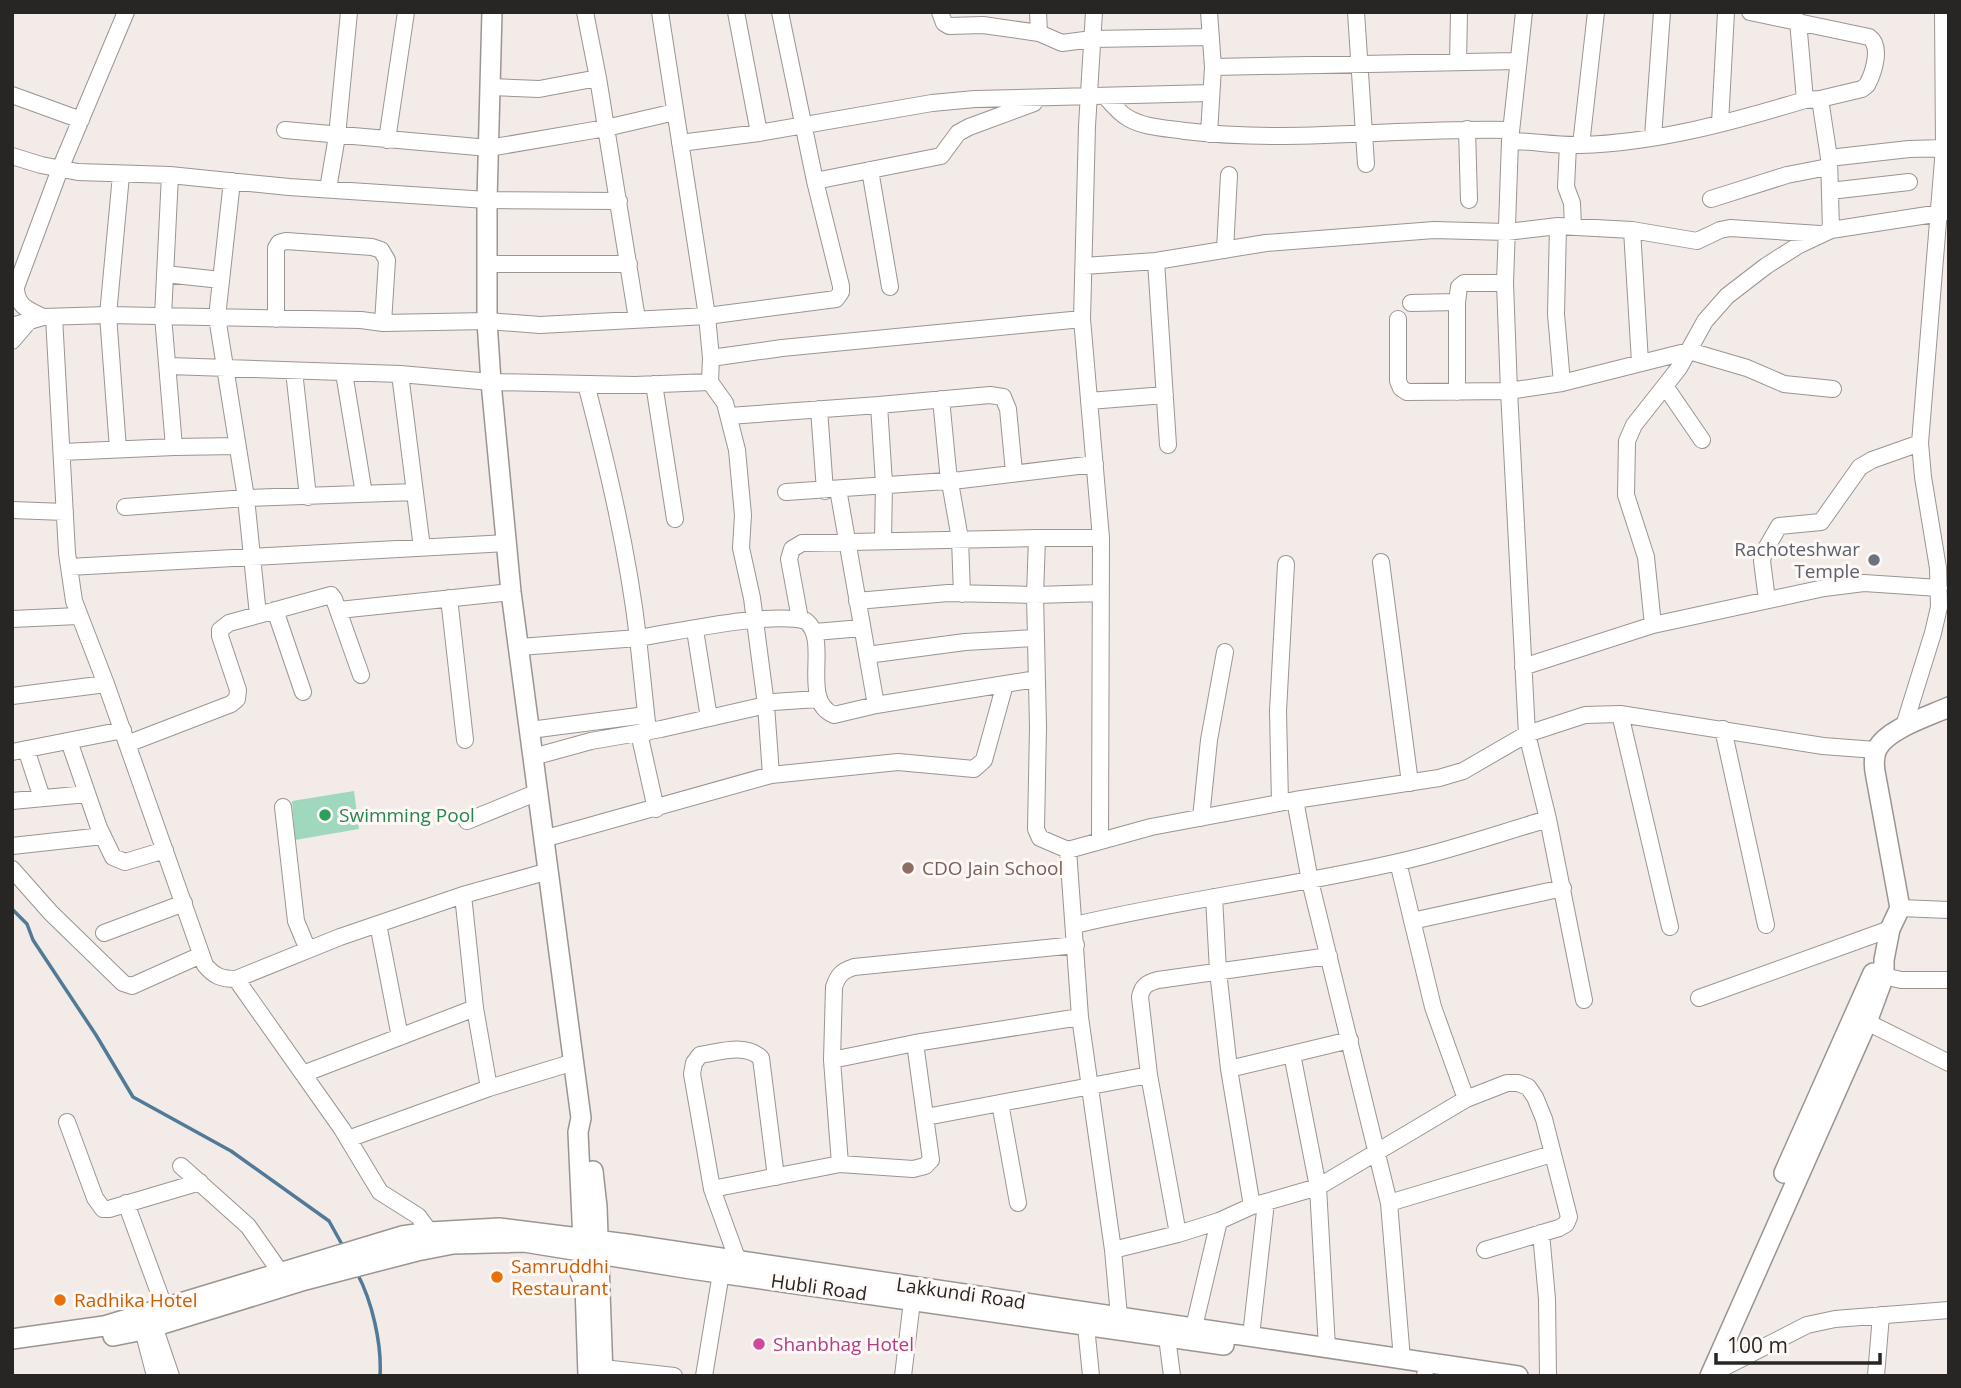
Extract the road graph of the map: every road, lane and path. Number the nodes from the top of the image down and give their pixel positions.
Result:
1 (126, 12) edge
2 (349, 12) edge
3 (406, 12) edge
4 (492, 12) edge
5 (585, 12) edge
6 (660, 12) edge
7 (736, 12) edge
8 (779, 12) edge
9 (940, 12) edge
10 (1038, 12) edge
11 (1094, 12) edge
12 (1209, 12) edge
13 (1356, 12) edge
14 (1459, 12) edge
15 (1524, 12) edge
16 (1596, 12) edge
17 (1662, 12) edge
18 (1726, 12) edge
19 (1750, 12) edge
20 (1943, 12) edge
21 (982, 19) edge
22 (1798, 21) junction
23 (1039, 33) junction
24 (1210, 37) junction
25 (1092, 39) junction
26 (1517, 61) junction
27 (1458, 62) junction
28 (1360, 65) junction
29 (1213, 67) junction
30 (598, 78) junction
31 (491, 88) junction
32 (1211, 93) junction
33 (12, 95) edge
34 (1097, 96) junction
35 (1050, 97) junction
36 (1812, 100) junction
37 (674, 112) junction
38 (81, 120) junction
39 (1946, 120) edge
40 (1720, 123) junction
41 (803, 125) junction
42 (606, 128) junction
43 (1467, 129) junction
44 (285, 130) dead end
45 (1365, 132) junction
46 (759, 133) junction
47 (1209, 134) junction
48 (337, 136) junction
49 (1511, 136) junction
50 (1653, 137) junction
51 (387, 140) junction
52 (680, 143) junction
53 (1574, 145) junction
54 (489, 148) junction
55 (1944, 148) junction
56 (12, 156) edge
57 (1828, 162) junction
58 (1366, 164) dead end
59 (60, 169) junction
60 (870, 170) junction
61 (121, 175) junction
62 (170, 175) junction
63 (1229, 175) dead end
64 (232, 181) junction
65 (816, 181) junction
66 (1909, 182) dead end
67 (328, 189) junction
68 (1830, 191) junction
69 (1711, 199) dead end
70 (487, 200) junction
71 (1469, 200) dead end
72 (619, 201) junction
73 (1944, 212) edge
74 (1565, 226) junction
75 (1632, 230) junction
76 (1507, 232) junction
77 (1826, 232) junction
78 (1225, 250) junction
79 (1156, 261) junction
80 (488, 264) junction
81 (629, 264) junction
82 (1084, 266) junction
83 (165, 274) junction
84 (221, 280) junction
85 (1505, 282) junction
86 (890, 287) dead end
87 (1457, 302) junction
88 (1411, 303) dead end
89 (108, 316) junction
90 (163, 316) junction
91 (707, 316) junction
92 (217, 317) junction
93 (42, 318) junction
94 (276, 319) junction
95 (637, 319) junction
96 (1082, 319) junction
97 (1398, 319) dead end
98 (487, 321) junction
99 (383, 323) junction
100 (12, 326) edge
101 (12, 341) edge
102 (1689, 351) junction
103 (711, 358) junction
104 (1640, 362) junction
105 (169, 366) junction
106 (224, 368) junction
107 (294, 370) junction
108 (344, 373) junction
109 (400, 374) junction
110 (491, 382) junction
111 (710, 382) junction
112 (1562, 383) junction
113 (586, 384) junction
114 (654, 384) junction
115 (1665, 386) junction
116 (1833, 389) dead end
117 (1509, 391) junction
118 (1457, 392) junction
119 (1164, 395) junction
120 (941, 399) junction
121 (1089, 401) junction
122 (879, 405) junction
123 (819, 409) junction
124 (729, 416) junction
125 (1702, 440) dead end
126 (1920, 443) junction
127 (1168, 445) dead end
128 (237, 446) junction
129 (174, 447) junction
130 (118, 449) junction
131 (62, 452) junction
132 (1095, 464) junction
133 (1014, 472) junction
134 (950, 481) junction
135 (884, 484) junction
136 (832, 490) junction
137 (415, 492) junction
138 (786, 492) dead end
139 (365, 494) junction
140 (308, 497) junction
141 (246, 498) junction
142 (125, 507) dead end
143 (12, 510) edge
144 (65, 512) junction
145 (674, 519) dead end
146 (1037, 538) junction
147 (1101, 538) junction
148 (960, 539) junction
149 (883, 540) junction
150 (848, 542) junction
151 (507, 543) junction
152 (422, 548) junction
153 (252, 558) junction
154 (1381, 562) dead end
155 (1286, 564) dead end
156 (69, 567) junction
157 (1943, 568) edge
158 (1939, 588) junction
159 (511, 592) junction
160 (1101, 593) junction
161 (962, 594) junction
162 (1035, 595) junction
163 (449, 598) junction
164 (1767, 600) junction
165 (858, 601) junction
166 (275, 610) junction
167 (339, 610) junction
168 (258, 615) junction
169 (78, 616) junction
170 (12, 619) edge
171 (800, 619) junction
172 (754, 620) junction
173 (1653, 625) junction
174 (862, 628) junction
175 (695, 629) junction
176 (815, 632) junction
177 (638, 638) junction
178 (1035, 638) junction
179 (520, 647) junction
180 (1225, 652) dead end
181 (867, 655) junction
182 (1523, 667) junction
183 (361, 675) dead end
184 (1036, 679) junction
185 (106, 684) junction
186 (1005, 684) junction
187 (303, 692) dead end
188 (12, 696) edge
189 (818, 699) junction
190 (766, 705) junction
191 (876, 705) junction
192 (1949, 707) edge
193 (1620, 714) junction
194 (646, 715) junction
195 (709, 718) junction
196 (1904, 726) junction
197 (1723, 729) junction
198 (530, 730) junction
199 (643, 732) junction
200 (1527, 734) junction
201 (125, 737) junction
202 (466, 740) dead end
203 (69, 741) junction
204 (19, 750) edge
205 (1876, 750) junction
206 (533, 757) junction
207 (771, 775) junction
208 (1410, 783) junction
209 (538, 792) junction
210 (87, 794) junction
211 (41, 798) junction
212 (12, 801) edge
213 (1288, 802) junction
214 (283, 807) dead end
215 (656, 809) junction
216 (1200, 818) junction
217 (1548, 819) junction
218 (467, 821) dead end
219 (103, 836) junction
220 (543, 839) junction
221 (1100, 841) junction
222 (12, 846) edge
223 (165, 850) junction
224 (1068, 850) junction
225 (1398, 862) junction
226 (12, 869) edge
227 (549, 871) junction
228 (1310, 881) junction
229 (1563, 888) junction
230 (463, 894) junction
231 (1214, 897) junction
232 (184, 903) junction
233 (1900, 908) junction
234 (1949, 910) edge
235 (1412, 922) junction
236 (378, 924) junction
237 (1075, 925) junction
238 (1766, 925) dead end
239 (1671, 927) dead end
240 (1890, 929) junction
241 (104, 933) dead end
242 (1076, 945) junction
243 (308, 950) junction
244 (201, 955) junction
245 (1329, 956) junction
246 (1884, 968) junction
247 (1218, 971) junction
248 (236, 979) junction
249 (1949, 980) edge
250 (1699, 998) dead end
251 (1584, 1000) dead end
252 (475, 1008) junction
253 (1080, 1017) junction
254 (1867, 1022) junction
255 (400, 1037) junction
256 (1852, 1037) junction
257 (1350, 1040) junction
258 (915, 1043) junction
259 (1292, 1054) junction
260 (832, 1060) junction
261 (574, 1062) junction
262 (1949, 1063) edge
263 (1229, 1069) junction
264 (303, 1074) junction
265 (1149, 1075) junction
266 (1089, 1086) junction
267 (489, 1088) junction
268 (1466, 1099) junction
269 (1000, 1103) junction
270 (926, 1117) junction
271 (67, 1122) dead end
272 (348, 1139) junction
273 (1376, 1153) junction
274 (1552, 1154) junction
275 (839, 1164) junction
276 (181, 1166) dead end
277 (776, 1177) junction
278 (200, 1182) junction
279 (1318, 1187) junction
280 (712, 1189) junction
281 (126, 1203) junction
282 (1018, 1203) dead end
283 (1389, 1203) junction
284 (1259, 1204) junction
285 (590, 1207) junction
286 (1219, 1221) junction
287 (430, 1232) junction
288 (1541, 1233) junction
289 (1178, 1234) junction
290 (549, 1240) junction
291 (592, 1247) junction
292 (1112, 1250) junction
293 (1485, 1250) dead end
294 (629, 1252) junction
295 (738, 1261) junction
296 (309, 1272) junction
297 (281, 1273) junction
298 (721, 1273) junction
299 (593, 1285) junction
300 (912, 1301) junction
301 (165, 1309) junction
302 (1949, 1310) edge
303 (1881, 1315) junction
304 (1119, 1316) junction
305 (1086, 1326) junction
306 (1194, 1327) junction
307 (149, 1328) junction
308 (1251, 1336) junction
309 (1167, 1337) junction
310 (12, 1339) edge
311 (1327, 1348) junction
312 (12, 1352) edge
313 (1402, 1359) junction
314 (598, 1373) edge
315 (1705, 1375) edge
316 (155, 1376) edge
317 (171, 1376) edge
318 (674, 1376) edge
319 (704, 1376) edge
320 (903, 1376) edge
321 (1091, 1376) edge
322 (1172, 1376) edge
323 (1427, 1376) edge
324 (1518, 1376) edge
325 (1548, 1376) edge
326 (1876, 1376) edge

1 - 38 street
2 - 48 street
3 - 51 street
4 - 31 main road
5 - 30 street
6 - 37 street
7 - 46 street
8 - 41 street
9 - 21 street
10 - 23 street
11 - 25 street
12 - 24 street
13 - 28 street
14 - 27 street
15 - 26 street
16 - 53 street
17 - 50 street
18 - 40 street
19 - 22 street
20 - 39 street
21 - 23 street
22 - 36 street
22 - 36 street
23 - 25 street
24 - 25 street
24 - 29 street
25 - 34 street
26 - 27 street
26 - 49 street
27 - 28 street
28 - 29 street
28 - 45 street
29 - 32 street
30 - 31 street
30 - 42 street
31 - 54 main road
32 - 34 street
32 - 47 street
33 - 38 street
34 - 35 street
34 - 47 street
34 - 82 street
35 - 41 street
35 - 60 street
36 - 40 street
36 - 57 street
37 - 42 street
37 - 52 street
38 - 59 street
39 - 55 street
40 - 50 street
41 - 46 street
41 - 65 street
42 - 54 street
42 - 72 street
43 - 45 street
43 - 49 street
43 - 71 street
44 - 48 street
45 - 47 street
45 - 58 street
46 - 52 street
48 - 51 street
48 - 67 street
49 - 53 street
49 - 76 street
50 - 53 street
51 - 54 street
52 - 91 street
53 - 74 street
54 - 70 main road
55 - 57 street
55 - 73 street
56 - 59 street
57 - 68 street
57 - 69 street
59 - 61 street
59 - 93 street
60 - 65 street
60 - 86 street
61 - 62 street
61 - 89 street
62 - 64 street
62 - 83 street
63 - 78 street
64 - 67 street
64 - 84 street
65 - 91 street
66 - 68 street
67 - 70 street
68 - 77 street
70 - 72 street
70 - 80 main road
72 - 81 street
73 - 77 street
73 - 126 street
74 - 75 street
74 - 76 street
74 - 112 street
75 - 77 street
75 - 104 street
76 - 78 street
76 - 85 street
77 - 102 street
78 - 79 street
79 - 82 street
79 - 119 street
80 - 81 street
80 - 98 main road
81 - 95 street
82 - 96 street
83 - 84 street
83 - 90 street
84 - 92 street
85 - 87 street
85 - 117 street
87 - 88 street
87 - 118 street
89 - 90 street
89 - 93 street
89 - 130 street
90 - 92 street
90 - 105 street
91 - 95 street
91 - 103 street
92 - 94 street
92 - 106 street
93 - 100 street
93 - 101 street
93 - 131 street
94 - 99 street
94 - 99 street
95 - 98 street
96 - 103 street
96 - 121 street
97 - 118 street
98 - 99 street
98 - 110 main road
102 - 104 street
102 - 115 street
102 - 116 street
103 - 111 street
104 - 112 street
105 - 106 street
105 - 129 street
106 - 107 street
106 - 128 street
107 - 108 street
107 - 140 street
108 - 109 street
108 - 139 street
109 - 110 street
109 - 137 street
110 - 113 street
110 - 151 main road
111 - 114 street
111 - 124 street
112 - 117 street
113 - 114 street
113 - 177 street
114 - 145 street
115 - 125 street
115 - 173 street
117 - 118 street
117 - 182 street
119 - 121 street
119 - 127 street
120 - 122 street
120 - 133 street
120 - 134 street
121 - 132 street
122 - 123 street
122 - 135 street
123 - 124 street
123 - 136 street
124 - 172 street
126 - 157 street
126 - 164 street
128 - 129 street
128 - 141 street
129 - 130 street
130 - 131 street
131 - 144 street
132 - 133 street
132 - 147 street
133 - 134 street
134 - 135 street
134 - 148 street
135 - 136 street
135 - 149 street
136 - 138 street
136 - 150 street
137 - 139 street
137 - 152 street
139 - 140 street
140 - 141 street
141 - 142 street
141 - 153 street
143 - 144 street
144 - 156 street
146 - 147 street
146 - 148 street
146 - 162 street
147 - 160 street
148 - 149 street
148 - 161 street
149 - 150 street
150 - 165 street
150 - 171 street
151 - 152 street
151 - 159 main road
152 - 153 street
153 - 156 street
153 - 168 street
154 - 208 street
155 - 213 street
156 - 169 street
157 - 158 street
158 - 164 street
158 - 196 street
159 - 163 street
159 - 179 main road
160 - 162 street
160 - 221 street
161 - 162 street
161 - 165 street
162 - 178 street
163 - 167 street
163 - 202 street
164 - 173 street
165 - 174 street
166 - 167 street
166 - 168 street
166 - 187 street
167 - 183 street
168 - 201 street
169 - 170 street
169 - 185 street
171 - 172 street
171 - 176 street
172 - 175 street
172 - 190 street
173 - 182 street
174 - 176 street
174 - 181 street
175 - 177 street
175 - 195 street
176 - 189 street
177 - 179 street
177 - 194 street
178 - 181 street
178 - 184 street
179 - 198 main road
180 - 216 street
181 - 191 street
182 - 200 street
184 - 186 street
184 - 224 street
185 - 188 street
185 - 201 street
186 - 191 street
186 - 207 street
189 - 190 street
189 - 191 street
190 - 195 street
190 - 207 street
192 - 196 main road
193 - 197 street
193 - 200 street
193 - 239 street
194 - 198 street
194 - 199 street
195 - 199 street
196 - 205 main road
197 - 205 street
197 - 238 street
198 - 206 main road
199 - 206 street
199 - 215 street
200 - 208 street
200 - 217 street
201 - 203 street
201 - 223 street
203 - 204 street
203 - 210 street
204 - 211 street
205 - 233 main road
206 - 209 main road
207 - 215 street
208 - 213 street
209 - 218 street
209 - 220 main road
210 - 211 street
210 - 219 street
211 - 212 street
213 - 216 street
213 - 228 street
214 - 243 street
215 - 220 street
216 - 221 street
217 - 225 street
217 - 229 street
219 - 222 street
219 - 223 street
220 - 227 main road
221 - 224 street
223 - 232 street
224 - 237 street
225 - 228 street
225 - 235 street
226 - 244 street
227 - 230 street
227 - 261 main road
228 - 231 street
228 - 245 street
229 - 235 street
229 - 251 street
230 - 236 street
230 - 252 street
231 - 237 street
231 - 247 street
232 - 241 street
232 - 244 street
233 - 234 street
233 - 240 main road
235 - 268 street
236 - 243 street
236 - 255 street
237 - 242 street
240 - 246 main road
240 - 250 street
242 - 253 street
242 - 260 street
243 - 248 street
244 - 248 street
245 - 247 street
245 - 257 street
246 - 249 street
246 - 254 main road
246 - 256 main road
247 - 263 street
247 - 265 street
248 - 264 street
252 - 255 street
252 - 267 street
253 - 258 street
253 - 266 street
254 - 256 main road
254 - 262 street
255 - 264 street
256 - 315 main road
257 - 259 street
257 - 273 street
258 - 260 street
258 - 270 street
259 - 263 street
259 - 279 street
260 - 275 street
261 - 267 street
261 - 285 main road
263 - 284 street
264 - 272 street
265 - 266 street
265 - 289 street
266 - 269 street
266 - 292 street
267 - 272 street
268 - 273 street
268 - 274 street
269 - 270 street
269 - 282 street
270 - 275 street
271 - 281 street
272 - 287 street
273 - 279 street
273 - 283 street
274 - 283 street
274 - 288 street
275 - 277 street
276 - 278 street
277 - 280 street
277 - 280 street
278 - 281 street
278 - 297 street
279 - 284 street
279 - 311 street
280 - 295 street
281 - 301 street
283 - 313 street
284 - 286 street
284 - 308 street
285 - 290 main road
285 - 291 main road
285 - 294 main road
286 - 289 street
286 - 306 street
287 - 290 main road
287 - 296 main road
288 - 293 street
288 - 325 street
289 - 292 street
290 - 291 main road, Hubli Road
290 - 296 main road, Hubli Road
290 - 299 main road
291 - 294 main road, Hubli Road
291 - 299 main road
292 - 304 street
294 - 295 main road, Lakkundi Road
294 - 298 main road, Hubli Road
294 - 299 main road
295 - 304 main road, Lakkundi Road
296 - 297 main road
296 - 307 main road
297 - 301 main road
298 - 300 main road, Hubli Road
298 - 319 street
299 - 314 main road
300 - 305 main road, Hubli Road
300 - 320 street
301 - 310 main road
302 - 303 street
303 - 315 street
303 - 326 street
304 - 306 main road, Lakkundi Road
305 - 309 main road, Hubli Road
305 - 321 street
306 - 308 main road, Lakkundi Road
307 - 312 main road
307 - 316 street
307 - 317 street
308 - 311 main road, Lakkundi Road
309 - 322 street
309 - 323 main road, Hubli Road
311 - 313 main road, Lakkundi Road
313 - 324 main road, Lakkundi Road
314 - 318 street

